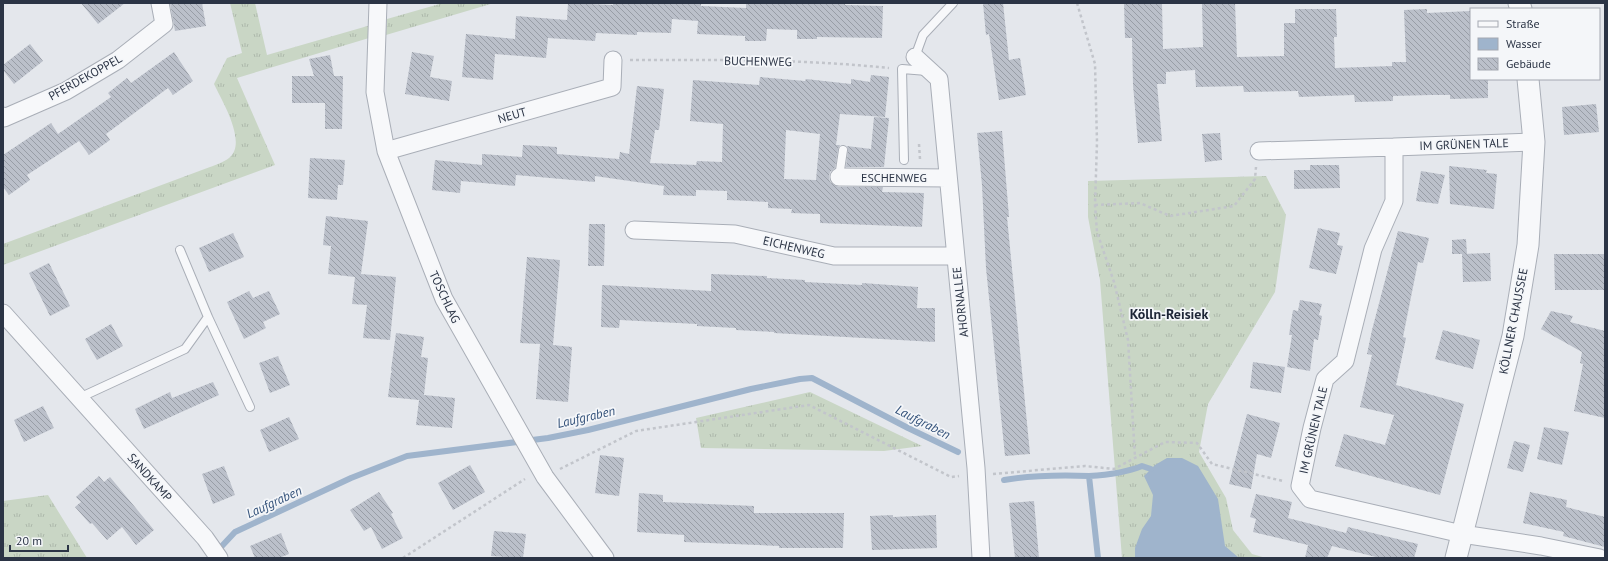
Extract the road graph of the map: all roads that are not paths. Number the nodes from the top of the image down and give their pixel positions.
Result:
1 (160, 3) edge
2 (378, 3) edge
3 (953, 3) edge
4 (915, 57) joint
5 (613, 60) road end
6 (930, 71) junction
7 (1528, 80) edge
8 (3, 116) edge
9 (1534, 142) junction
10 (1394, 147) junction
11 (843, 150) dead end
12 (386, 151) junction
13 (1259, 151) road end
14 (904, 160) dead end
15 (839, 177) joint
16 (944, 178) junction
17 (634, 230) dead end
18 (180, 250) dead end
19 (955, 256) junction
20 (3, 314) edge
21 (208, 317) junction
22 (79, 398) junction
23 (250, 407) dead end
24 (1462, 534) junction
25 (219, 558) edge
26 (605, 558) edge
27 (981, 558) edge
28 (1456, 558) edge
29 (1600, 558) edge

1 - 8 street, PFERDEKOPPEL
2 - 12 street, TOSCHLAG
3 - 4 lane
4 - 6 street, AHORNALLEE
5 - 12 street, NEUT
6 - 14 lane
6 - 16 street, AHORNALLEE
7 - 9 street, KÖLLNER CHAUSSEE
9 - 10 street, IM GRÜNEN TALE
9 - 24 street, KÖLLNER CHAUSSEE
10 - 13 street, IM GRÜNEN TALE
10 - 24 street, IM GRÜNEN TALE
11 - 15 lane
12 - 26 street, TOSCHLAG
15 - 16 street, ESCHENWEG
16 - 19 street, AHORNALLEE
17 - 19 street, EICHENWEG
18 - 21 lane
19 - 27 street, AHORNALLEE
20 - 22 street, SANDKAMP
21 - 22 lane
21 - 23 lane
22 - 25 street, SANDKAMP
24 - 28 street, KÖLLNER CHAUSSEE
24 - 29 street, IM GRÜNEN TALE

